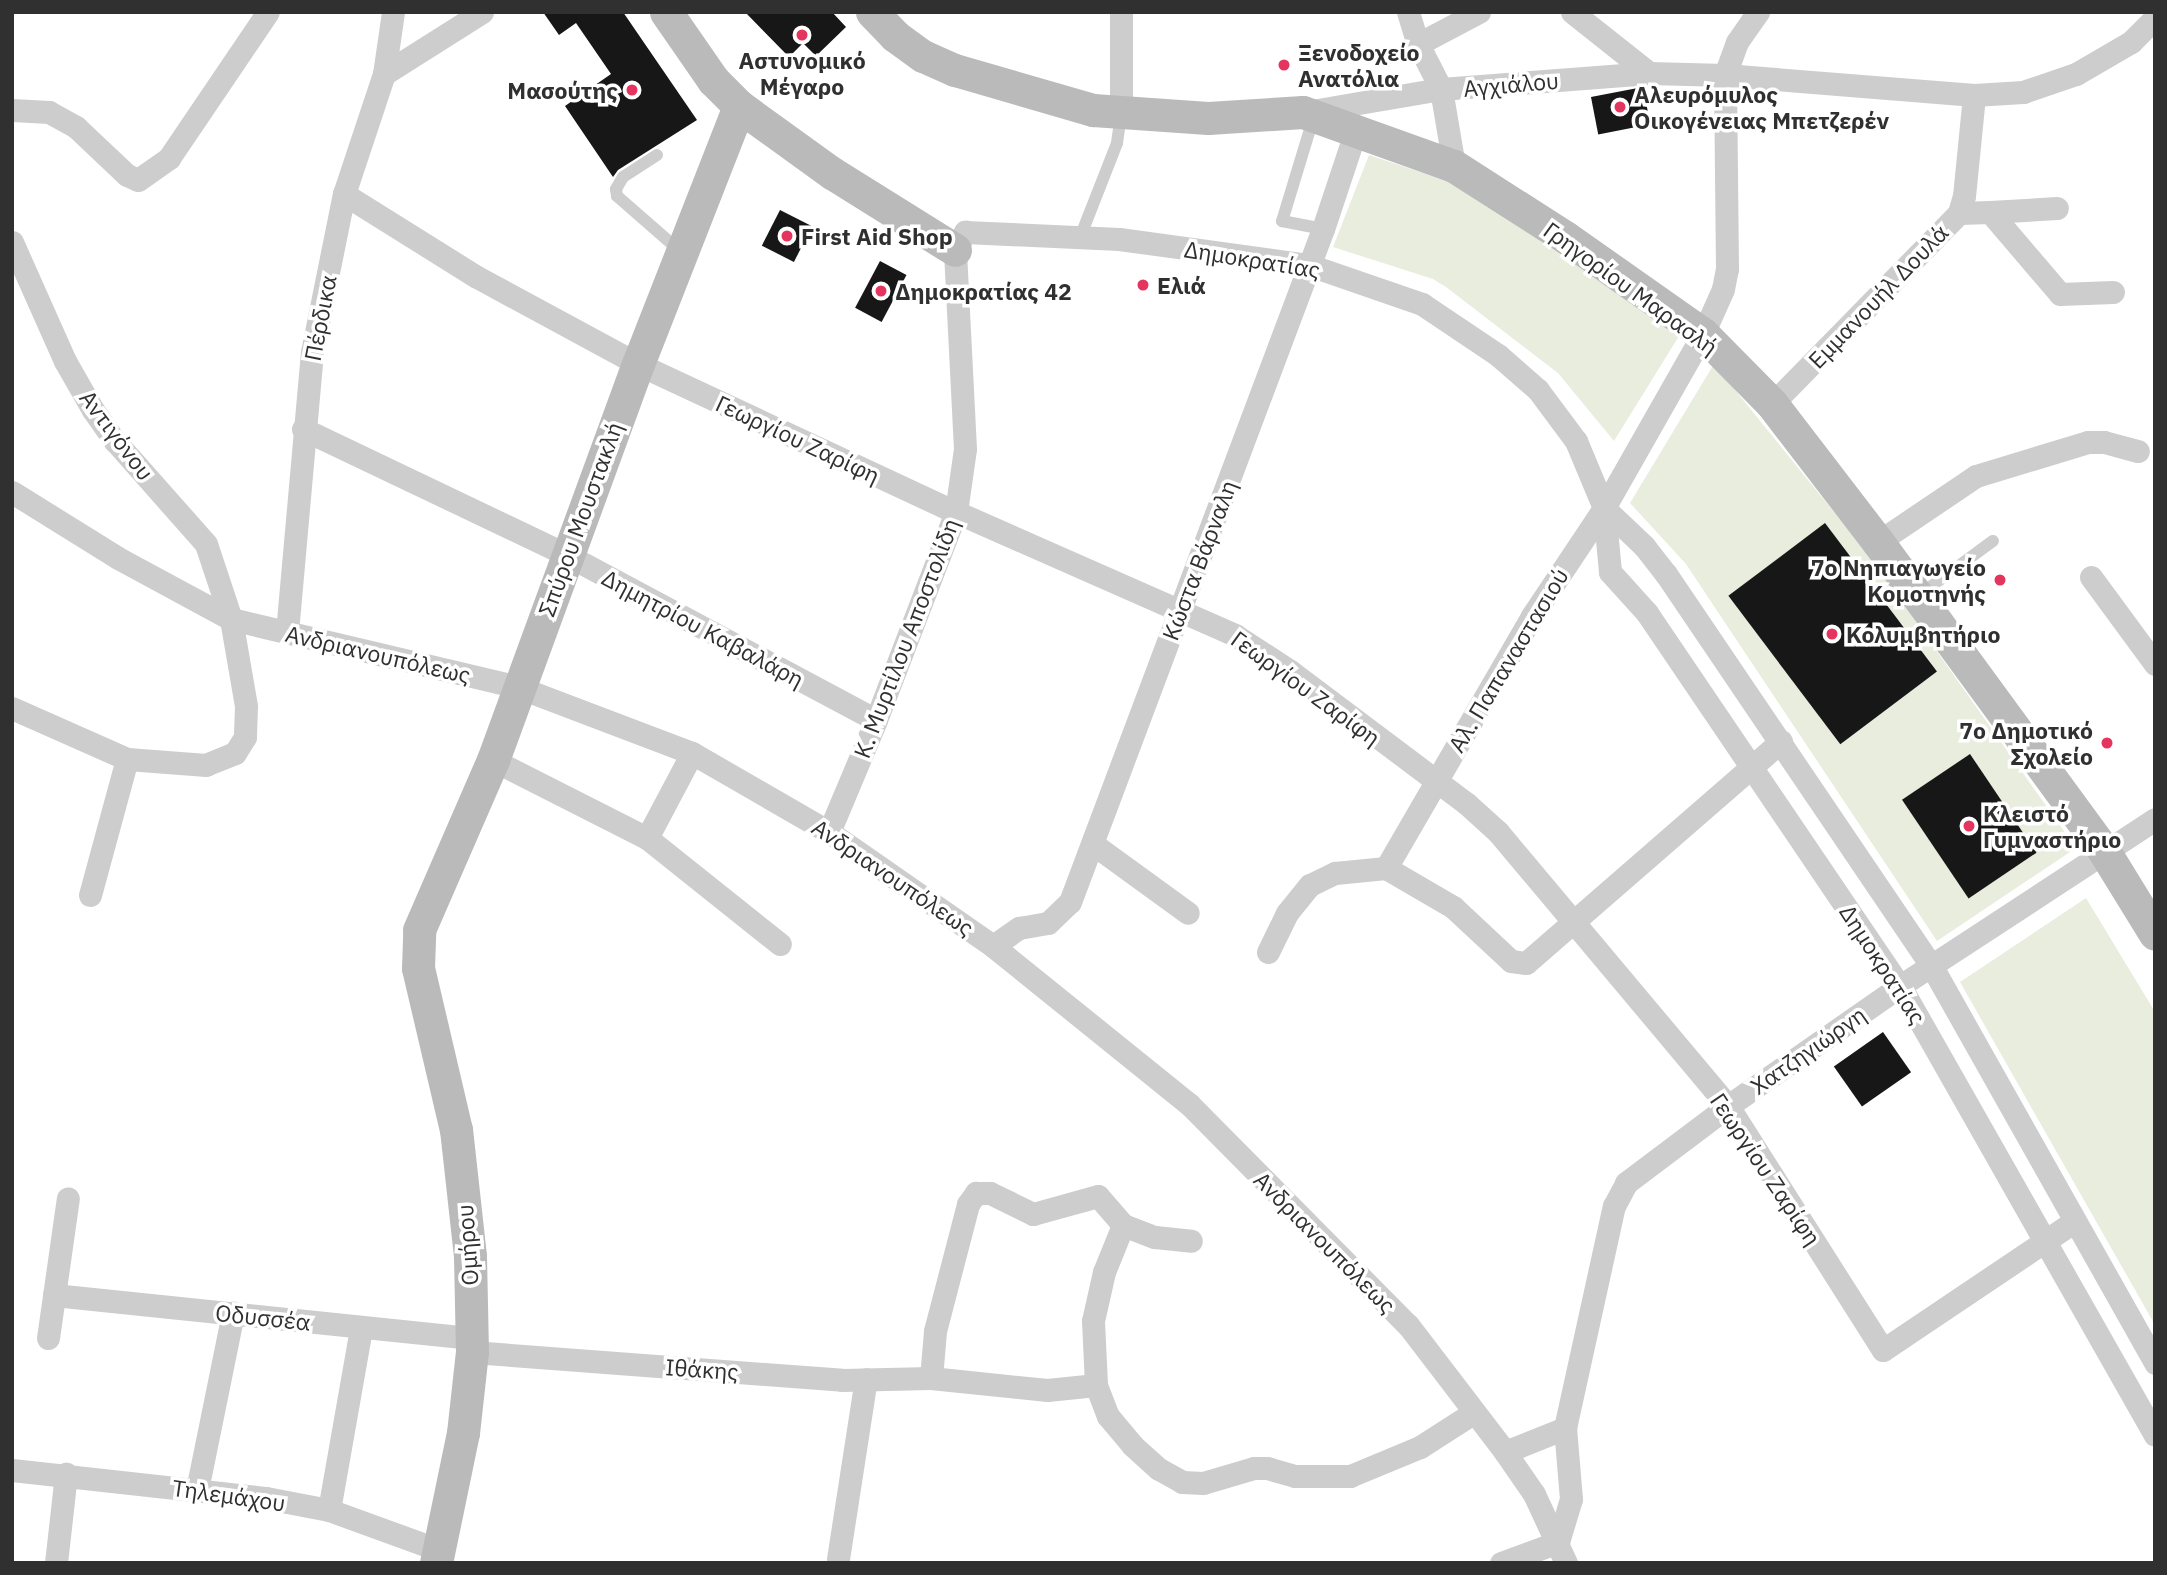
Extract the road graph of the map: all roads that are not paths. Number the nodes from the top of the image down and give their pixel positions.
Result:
1 (268, 12) edge
2 (393, 12) edge
3 (482, 12) edge
4 (666, 12) edge
5 (691, 12) edge
6 (872, 12) edge
7 (1121, 12) edge
8 (1408, 12) edge
9 (1479, 12) edge
10 (1572, 12) edge
11 (1758, 12) edge
12 (2155, 18) edge
13 (452, 20) edge
14 (1418, 44) junction
15 (1649, 73) junction
16 (384, 74) junction
17 (1725, 75) junction
18 (1441, 89) junction
19 (1974, 95) junction
20 (739, 106) junction
21 (12, 110) edge
22 (1121, 113) junction
23 (1309, 114) junction
24 (1356, 130) junction
25 (657, 155) dead end
26 (1454, 166) junction
27 (344, 194) junction
28 (2057, 208) dead end
29 (1990, 212) junction
30 (1959, 213) junction
31 (1322, 229) junction
32 (1081, 235) junction
33 (960, 241) junction
34 (12, 242) edge
35 (680, 251) junction
36 (1309, 265) junction
37 (2113, 292) dead end
38 (1703, 334) junction
39 (638, 364) junction
40 (1772, 404) junction
41 (303, 429) junction
42 (2138, 451) dead end
43 (12, 492) edge
44 (1604, 508) junction
45 (956, 512) junction
46 (1993, 541) dead end
47 (1878, 542) junction
48 (567, 555) junction
49 (2091, 577) dead end
50 (1917, 596) junction
51 (1180, 609) junction
52 (231, 619) junction
53 (287, 632) junction
54 (2155, 664) edge
55 (518, 687) junction
56 (12, 708) edge
57 (876, 720) junction
58 (1781, 741) junction
59 (692, 753) junction
60 (127, 759) junction
61 (493, 760) junction
62 (1751, 768) junction
63 (1434, 782) junction
64 (2155, 819) edge
65 (829, 832) junction
66 (647, 838) junction
67 (1093, 844) junction
68 (2104, 851) junction
69 (1386, 868) junction
70 (90, 895) dead end
71 (1188, 913) dead end
72 (1573, 923) junction
73 (419, 930) joint
74 (2155, 934) edge
75 (780, 944) dead end
76 (993, 946) junction
77 (1268, 952) dead end
78 (1931, 965) junction
79 (1900, 986) junction
80 (1728, 1106) junction
81 (68, 1198) dead end
82 (2075, 1221) junction
83 (1123, 1225) junction
84 (2044, 1240) junction
85 (1191, 1241) dead end
86 (54, 1296) junction
87 (233, 1313) junction
88 (361, 1328) junction
89 (48, 1338) dead end
90 (472, 1345) junction
91 (2155, 1363) edge
92 (931, 1378) junction
93 (866, 1379) junction
94 (1096, 1385) junction
95 (1473, 1413) junction
96 (1565, 1428) junction
97 (2155, 1435) edge
98 (1505, 1452) junction
99 (12, 1470) edge
100 (66, 1475) junction
101 (197, 1490) junction
102 (330, 1510) junction
103 (1562, 1552) edge
104 (437, 1556) edge
105 (838, 1559) dead end
106 (55, 1563) edge
107 (1501, 1563) edge

1 - 21 street
2 - 16 street, Πέρδικα
3 - 13 street
4 - 20 street
5 - 33 street
6 - 22 street, Αγχιάλου
7 - 22 street
8 - 14 street
9 - 14 street
10 - 15 street
11 - 17 street
12 - 19 street, Αγχιάλου
13 - 16 street
14 - 18 street
15 - 17 street, Αγχιάλου
15 - 18 street, Αγχιάλου
16 - 27 street, Πέρδικα
17 - 19 street, Αγχιάλου
17 - 38 street, Αλ. Παπαναστασιού
18 - 23 street, Αγχιάλου
18 - 26 street
19 - 30 street, Εμμανουήλ Δουλά
20 - 33 street
20 - 35 street, Σπύρου Μουστακλή
22 - 23 street, Αγχιάλου
22 - 32 lane
23 - 24 street, Γρηγορίου Μαρασλή
23 - 31 lane
24 - 26 street, Γρηγορίου Μαρασλή
24 - 31 street, Κώστα Βάρναλη
25 - 35 lane
26 - 38 street, Γρηγορίου Μαρασλή
27 - 39 street, Γεωργίου Ζαρίφη
27 - 41 street, Πέρδικα
28 - 29 street
29 - 30 street
29 - 37 street
30 - 40 street, Εμμανουήλ Δουλά
31 - 36 street, Κώστα Βάρναλη
32 - 33 street, Δημοκρατίας
32 - 36 street, Δημοκρατίας
33 - 45 street, Κ. Μυρτίλου Αποστολίδη
34 - 52 street, Αντιγόνου
35 - 39 street, Σπύρου Μουστακλή
36 - 44 street, Δημοκρατίας
36 - 51 street, Κώστα Βάρναλη
38 - 40 street, Γρηγορίου Μαρασλή
38 - 44 street, Αλ. Παπαναστασιού
39 - 45 street, Γεωργίου Ζαρίφη
39 - 48 street, Σπύρου Μουστακλή
40 - 47 street, Γρηγορίου Μαρασλή
41 - 48 street, Δημητρίου Καβαλάρη
41 - 53 street, Πέρδικα
42 - 47 street
43 - 52 street, Ανδριανουπόλεως
44 - 58 street, Δημοκρατίας
44 - 62 street, Δημοκρατίας
44 - 63 street, Αλ. Παπαναστασιού
45 - 51 street, Γεωργίου Ζαρίφη
45 - 57 street, Κ. Μυρτίλου Αποστολίδη
46 - 50 lane
47 - 50 street, Γρηγορίου Μαρασλή
48 - 55 street, Σπύρου Μουστακλή
48 - 57 street, Δημητρίου Καβαλάρη
49 - 54 street
50 - 68 street, Γρηγορίου Μαρασλή
51 - 63 street, Γεωργίου Ζαρίφη
51 - 67 street, Κώστα Βάρναλη
52 - 53 street, Ανδριανουπόλεως
52 - 60 street, Αντιγόνου
53 - 55 street, Ανδριανουπόλεως
55 - 59 street, Ανδριανουπόλεως
55 - 61 street, Σπύρου Μουστακλή
56 - 60 street, Αντιγόνου
57 - 65 street, Κ. Μυρτίλου Αποστολίδη
58 - 62 street
58 - 78 street, Δημοκρατίας
59 - 65 street, Ανδριανουπόλεως
59 - 66 street
60 - 70 street
61 - 66 street
61 - 73 street, Σπύρου Μουστακλή
62 - 72 street
62 - 79 street, Δημοκρατίας
63 - 69 street, Αλ. Παπαναστασιού
63 - 72 street, Γεωργίου Ζαρίφη
64 - 68 street, Χατζηγιώργη
65 - 76 street, Ανδριανουπόλεως
66 - 75 street
67 - 71 street
67 - 76 street, Κώστα Βάρναλη
68 - 74 street, Γρηγορίου Μαρασλή
68 - 78 street, Χατζηγιώργη
69 - 72 street
69 - 77 street
72 - 80 street, Γεωργίου Ζαρίφη
73 - 90 street, Ομήρου
76 - 95 street, Ανδριανουπόλεως
78 - 79 street, Χατζηγιώργη
78 - 82 street, Δημοκρατίας
79 - 80 street, Χατζηγιώργη
79 - 84 street, Δημοκρατίας
80 - 84 street, Γεωργίου Ζαρίφη
80 - 96 street, Χατζηγιώργη
81 - 86 street
82 - 84 street
82 - 91 street, Δημοκρατίας
83 - 85 street
83 - 92 street
83 - 94 street
84 - 97 street, Δημοκρατίας
86 - 87 street, Οδυσσέα
86 - 89 street
87 - 88 street, Οδυσσέα
87 - 101 street
88 - 90 street, Οδυσσέα
88 - 102 street
90 - 93 street, Ιθάκης
90 - 104 street, Ομήρου
92 - 93 street, Ιθάκης
92 - 94 street, Ιθάκης
93 - 105 street
94 - 95 street
95 - 98 street, Ανδριανουπόλεως
96 - 98 street
96 - 103 street, Χατζηγιώργη
98 - 103 street, Ανδριανουπόλεως
99 - 100 street, Τηλεμάχου
100 - 101 street, Τηλεμάχου
100 - 106 street
101 - 102 street, Τηλεμάχου
102 - 104 street, Τηλεμάχου
103 - 107 street

